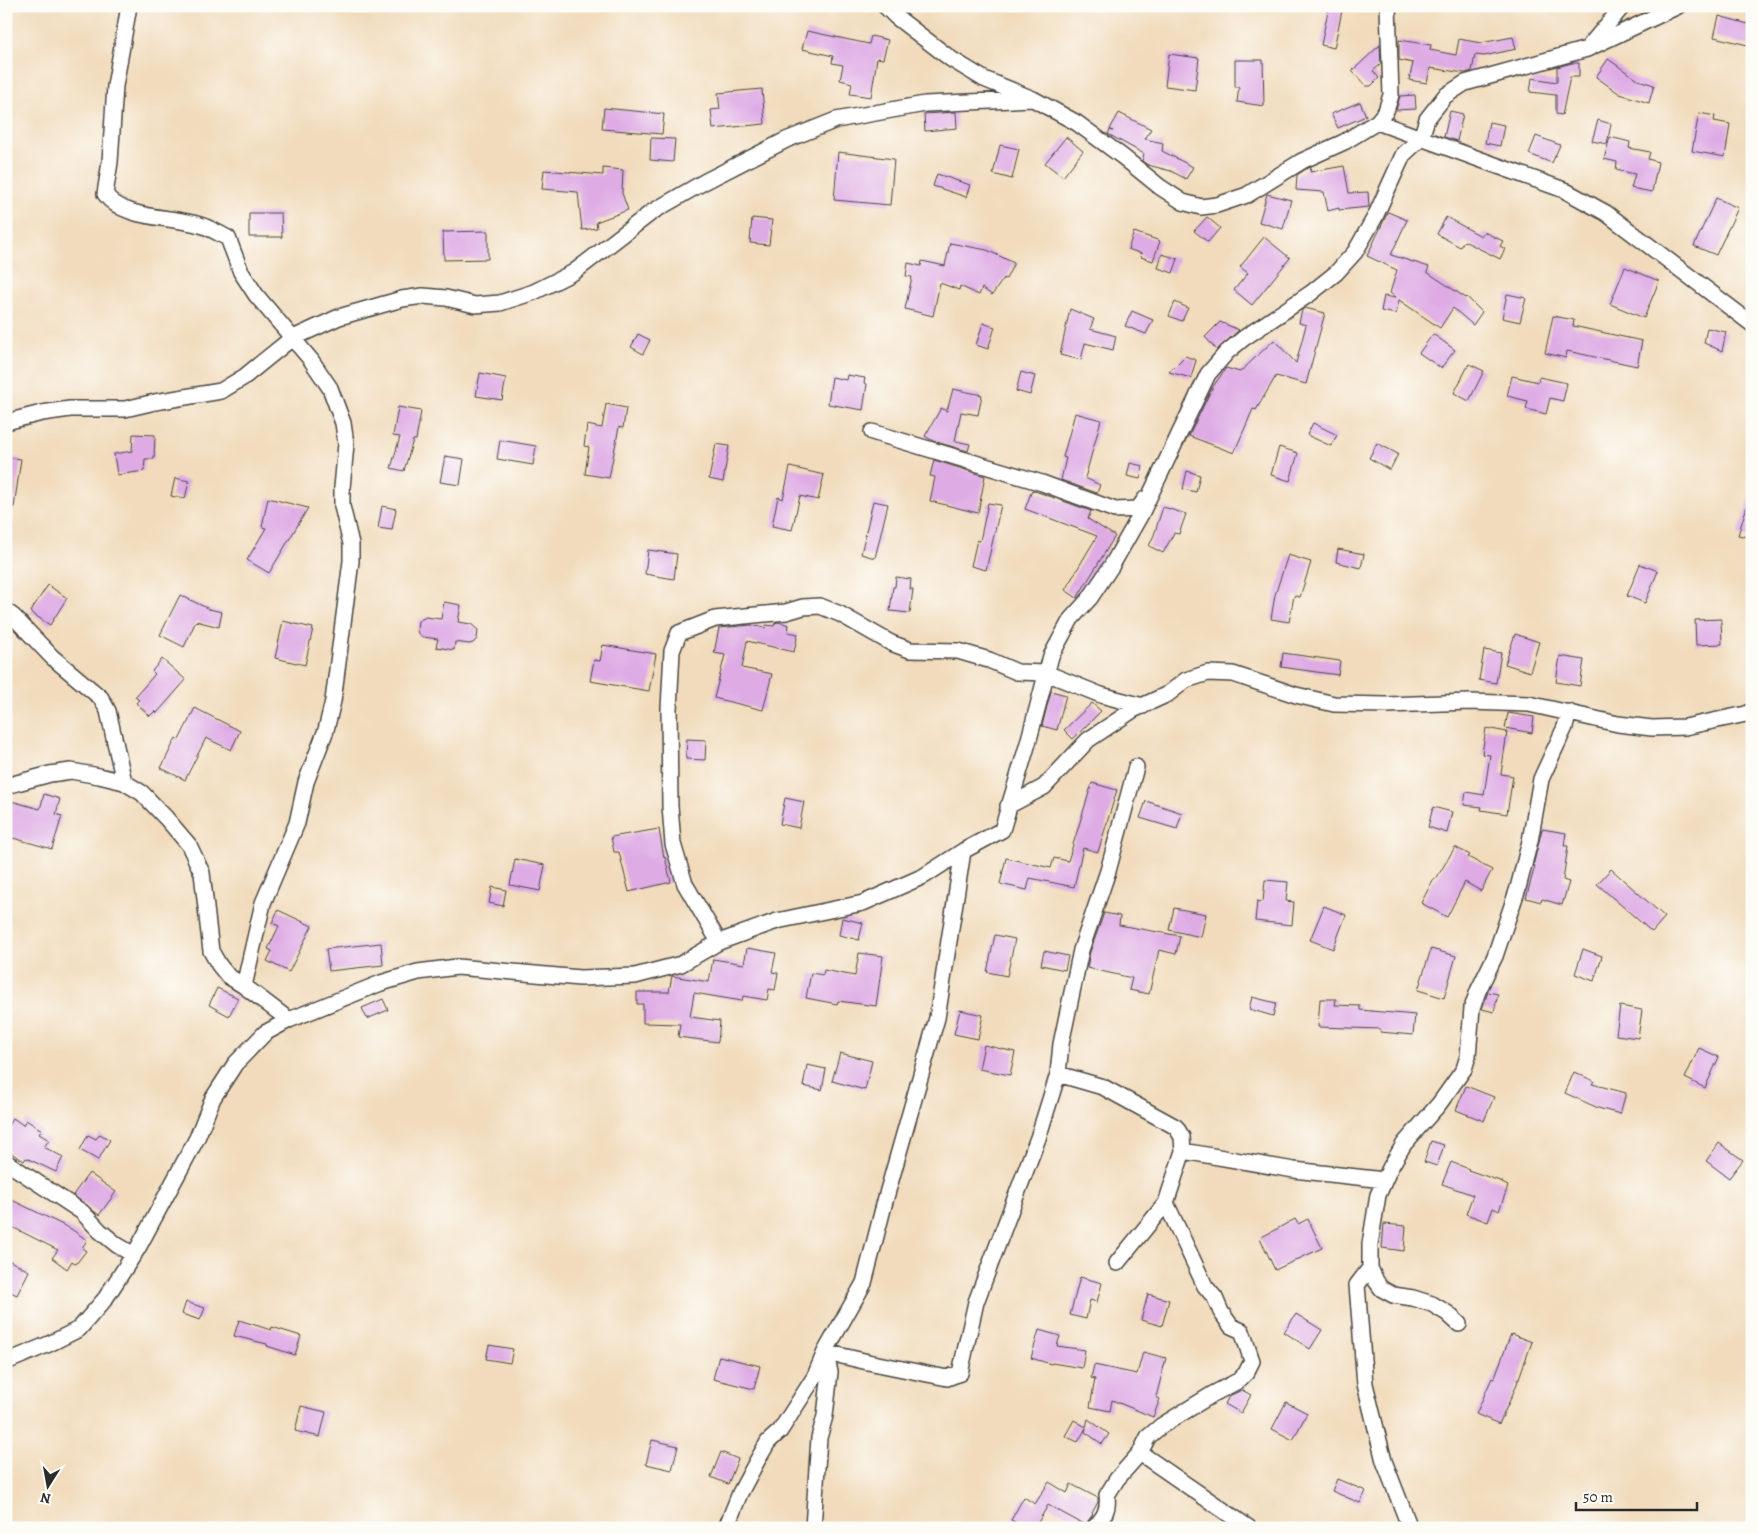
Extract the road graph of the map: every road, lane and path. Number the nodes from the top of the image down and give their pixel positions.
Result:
1 (129, 6) edge
2 (885, 6) edge
3 (1388, 6) edge
4 (1623, 6) edge
5 (1678, 6) edge
6 (1587, 49) junction
7 (1033, 99) junction
8 (1377, 122) junction
9 (1421, 138) junction
10 (1752, 324) edge
11 (291, 339) junction
12 (6, 422) edge
13 (872, 432) dead end
14 (1150, 492) junction
15 (6, 611) edge
16 (1046, 673) junction
17 (1143, 706) junction
18 (1752, 711) edge
19 (1569, 712) junction
20 (1136, 767) dead end
21 (124, 782) junction
22 (6, 786) edge
23 (1008, 806) junction
24 (962, 851) junction
25 (719, 942) junction
26 (244, 986) junction
27 (289, 1020) junction
28 (1058, 1074) junction
29 (1183, 1151) junction
30 (6, 1162) edge
31 (1384, 1180) junction
32 (1166, 1203) junction
33 (134, 1254) junction
34 (1117, 1263) dead end
35 (1370, 1268) junction
36 (1459, 1324) dead end
37 (825, 1352) junction
38 (6, 1362) edge
39 (1140, 1453) junction
40 (726, 1528) edge
41 (813, 1528) edge
42 (1094, 1528) edge
43 (1249, 1528) edge
44 (1410, 1528) edge

1 - 11 street
2 - 7 street
3 - 8 street
4 - 6 street
5 - 6 street
6 - 9 street
7 - 8 street
7 - 11 street
8 - 9 street
9 - 10 street
9 - 14 street
11 - 12 street
11 - 26 street
13 - 14 street
14 - 16 street
15 - 21 street
16 - 17 street
16 - 23 street
16 - 25 street
17 - 19 street
17 - 23 street
18 - 19 street
19 - 31 street
20 - 28 street
21 - 22 street
21 - 26 street
23 - 24 street
24 - 25 street
24 - 37 street
25 - 27 street
26 - 27 street
27 - 33 street
28 - 29 street
28 - 37 street
29 - 31 street
29 - 32 street
30 - 33 street
31 - 35 street
32 - 34 street
32 - 39 street
33 - 38 street
35 - 36 street
35 - 44 street
37 - 40 street
37 - 41 street
39 - 42 street
39 - 43 street

